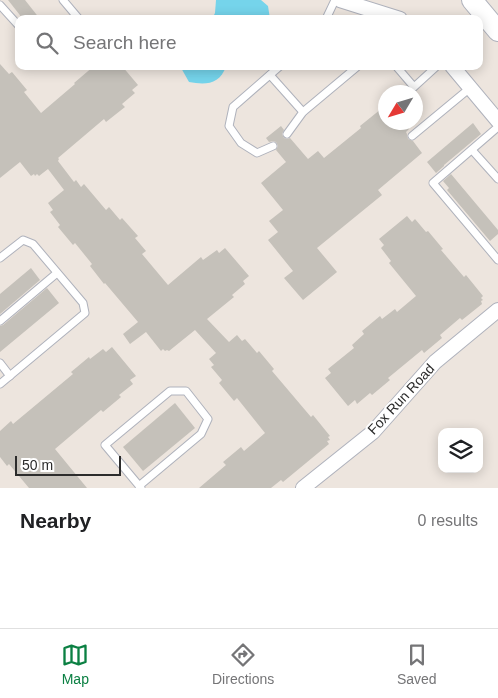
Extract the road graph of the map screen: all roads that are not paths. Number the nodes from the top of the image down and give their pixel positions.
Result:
1 (63, 0) edge
2 (335, 0) edge
3 (340, 0) edge
4 (472, 0) edge
5 (0, 5) edge
6 (76, 15) edge
7 (328, 15) edge
8 (387, 15) edge
9 (15, 22) edge
10 (498, 31) edge
11 (276, 70) edge
12 (353, 70) edge
13 (399, 70) edge
14 (433, 70) edge
15 (455, 70) edge
16 (270, 75) junction
17 (470, 88) junction
18 (303, 112) junction
19 (498, 122) edge
20 (498, 127) edge
21 (287, 134) dead end
22 (412, 136) dead end
23 (273, 146) dead end
24 (472, 150) junction
25 (498, 179) edge
26 (0, 258) edge
27 (497, 258) edge
28 (57, 273) junction
29 (498, 310) edge
30 (0, 321) edge
31 (0, 363) edge
32 (10, 376) junction
33 (0, 384) edge
34 (140, 487) edge
35 (303, 488) edge

1 - 6 lane
2 - 7 lane
3 - 8 street
4 - 10 street
5 - 9 lane
11 - 16 lane
12 - 18 lane
13 - 14 lane
15 - 17 street
16 - 18 lane
16 - 23 lane
17 - 19 street
17 - 22 lane
18 - 21 lane
20 - 24 lane
24 - 25 lane
24 - 27 lane
26 - 28 lane
28 - 30 lane
28 - 32 lane
29 - 35 street, Fox Run Road
31 - 32 lane
32 - 33 lane
34 - 34 lane

